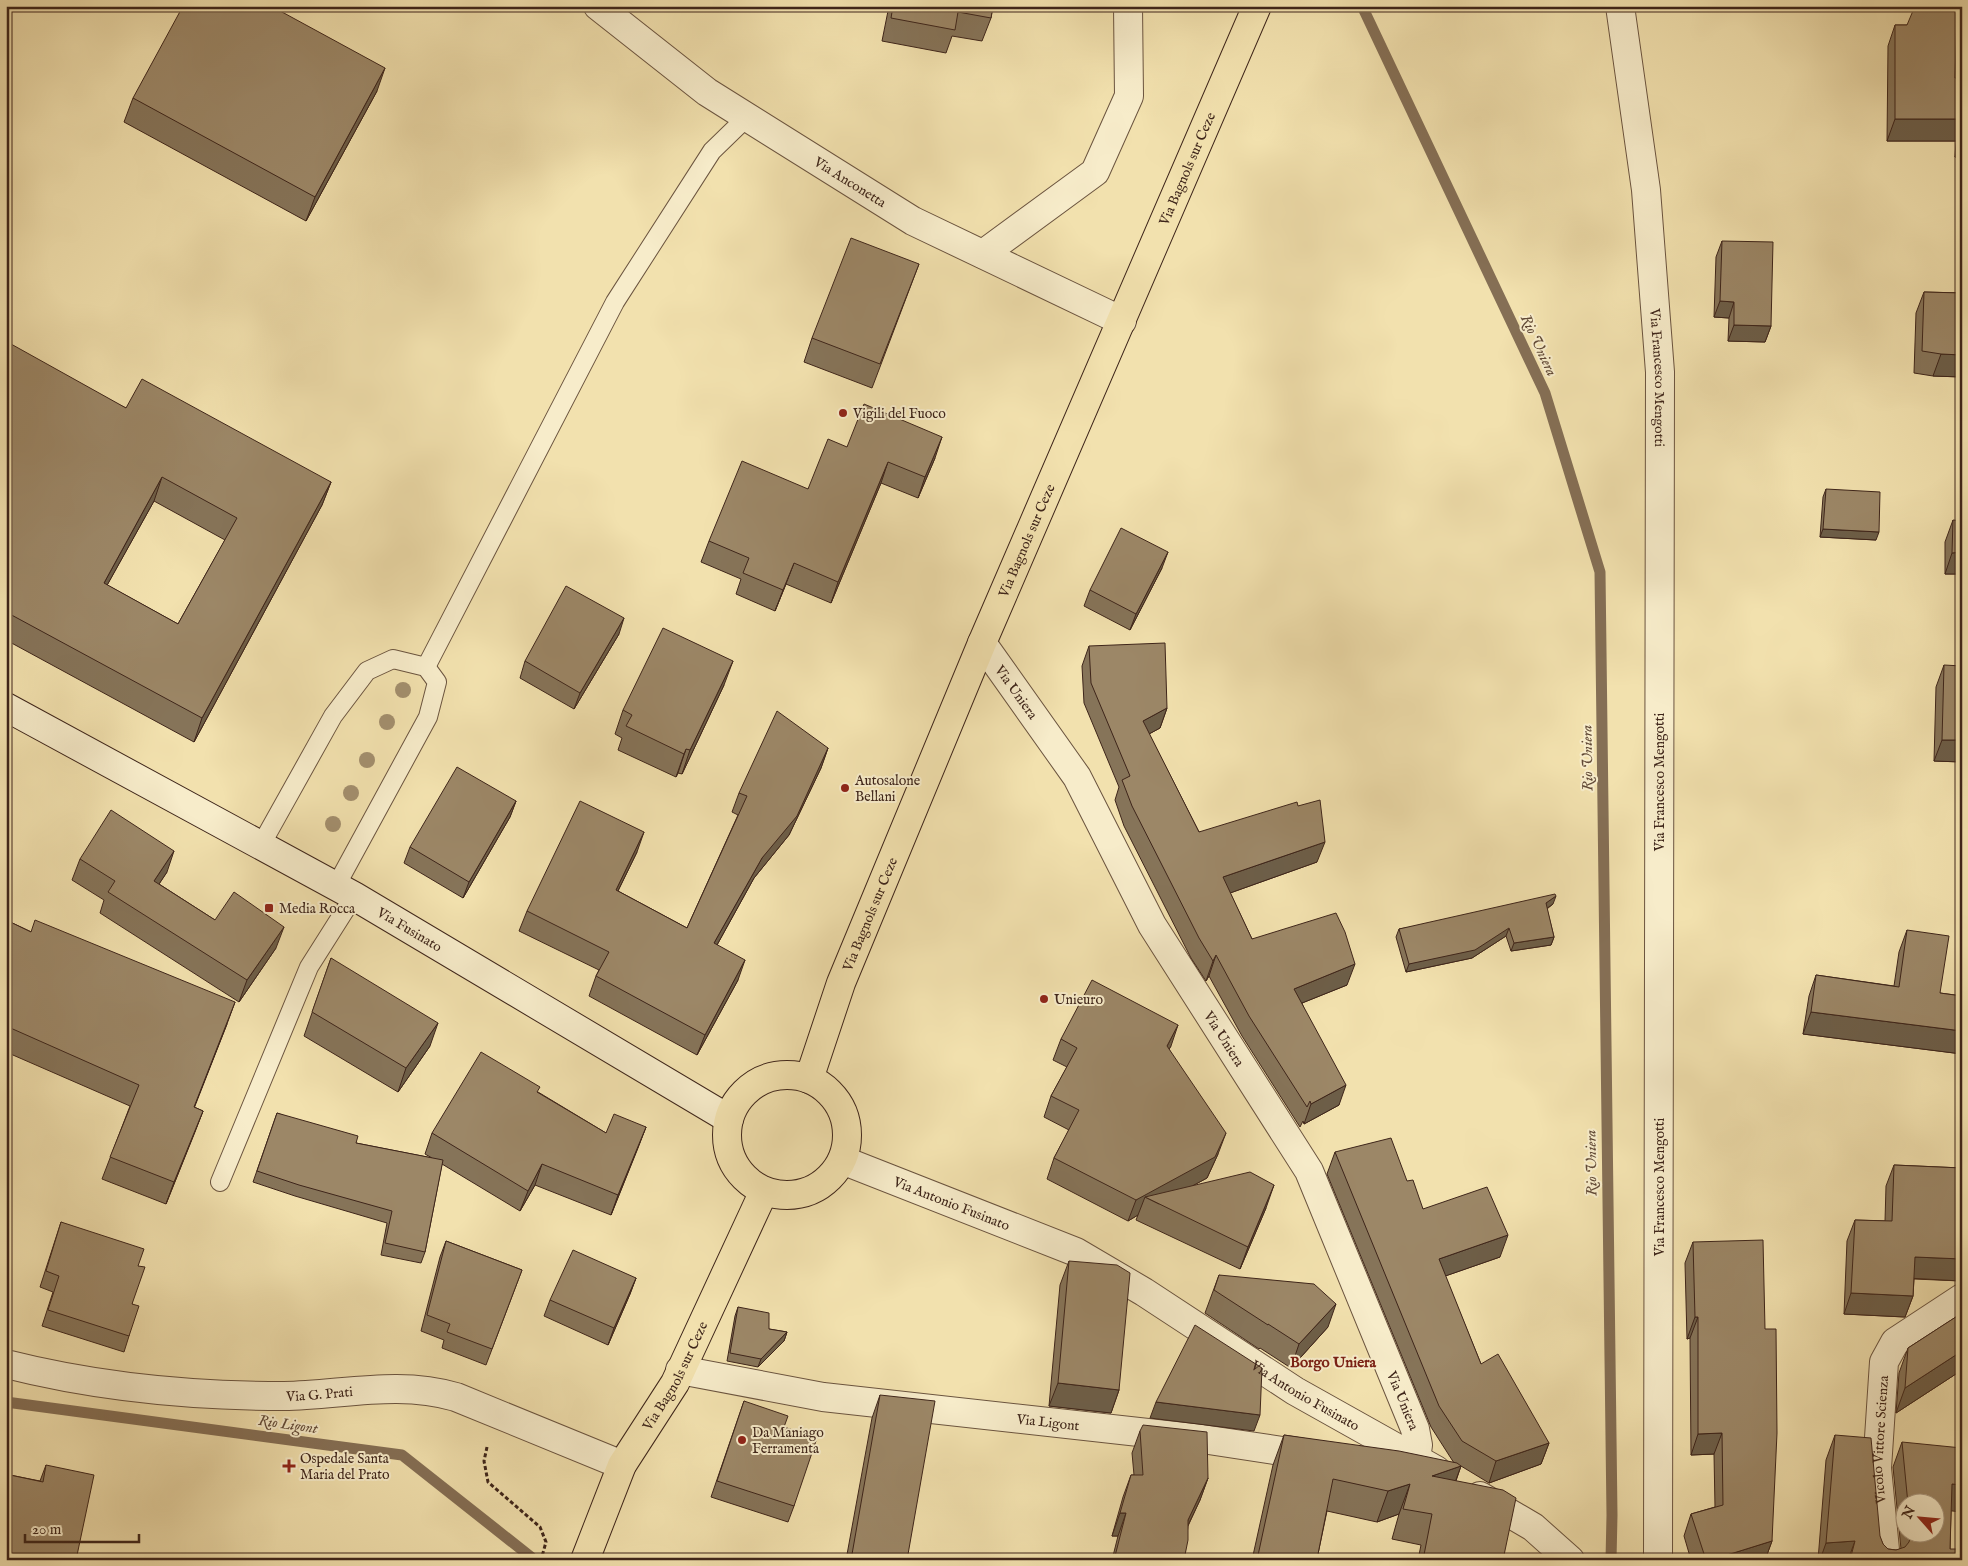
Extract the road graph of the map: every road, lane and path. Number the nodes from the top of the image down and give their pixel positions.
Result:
1 (598, 6) edge
2 (1128, 6) edge
3 (1257, 6) edge
4 (1620, 6) edge
5 (747, 117) junction
6 (983, 254) junction
7 (1122, 321) junction
8 (982, 643) junction
9 (426, 667) junction
10 (6, 707) edge
11 (261, 845) junction
12 (345, 891) junction
13 (809, 1079) junction
14 (729, 1119) junction
15 (842, 1160) junction
16 (220, 1182) dead end
17 (764, 1191) junction
18 (1962, 1298) edge
19 (6, 1364) edge
20 (680, 1370) junction
21 (489, 1440) dead end
22 (1416, 1458) junction
23 (1335, 1459) edge
24 (622, 1465) junction
25 (1374, 1465) edge
26 (541, 1560) edge
27 (585, 1560) edge
28 (1570, 1560) edge
29 (1658, 1560) edge
30 (1886, 1560) edge

1 - 5 street, Via Anconetta
2 - 6 street
3 - 7 main road, Via Bagnols sur Ceze
4 - 29 street, Via Francesco Mengotti
5 - 6 street, Via Anconetta
5 - 9 lane
6 - 7 street, Via Anconetta
7 - 8 main road, Via Bagnols sur Ceze
8 - 13 main road, Via Bagnols sur Ceze
8 - 22 street, Via Uniera
9 - 11 lane
9 - 12 lane
10 - 11 street, Via Fusinato
11 - 12 street, Via Fusinato
12 - 14 street, Via Fusinato
12 - 16 lane
13 - 14 main road
13 - 15 main road
14 - 17 main road
15 - 17 main road
15 - 22 street, Via Antonio Fusinato
17 - 20 main road, Via Bagnols sur Ceze
18 - 30 street, Vicolo Vittore Scienza
19 - 24 street, Via G. Prati
20 - 23 street, Via Ligont
20 - 24 main road, Via Bagnols sur Ceze
21 - 26 path
22 - 25 street
22 - 28 street, Via Antonio Fusinato
24 - 27 main road, Via Bagnols sur Ceze

